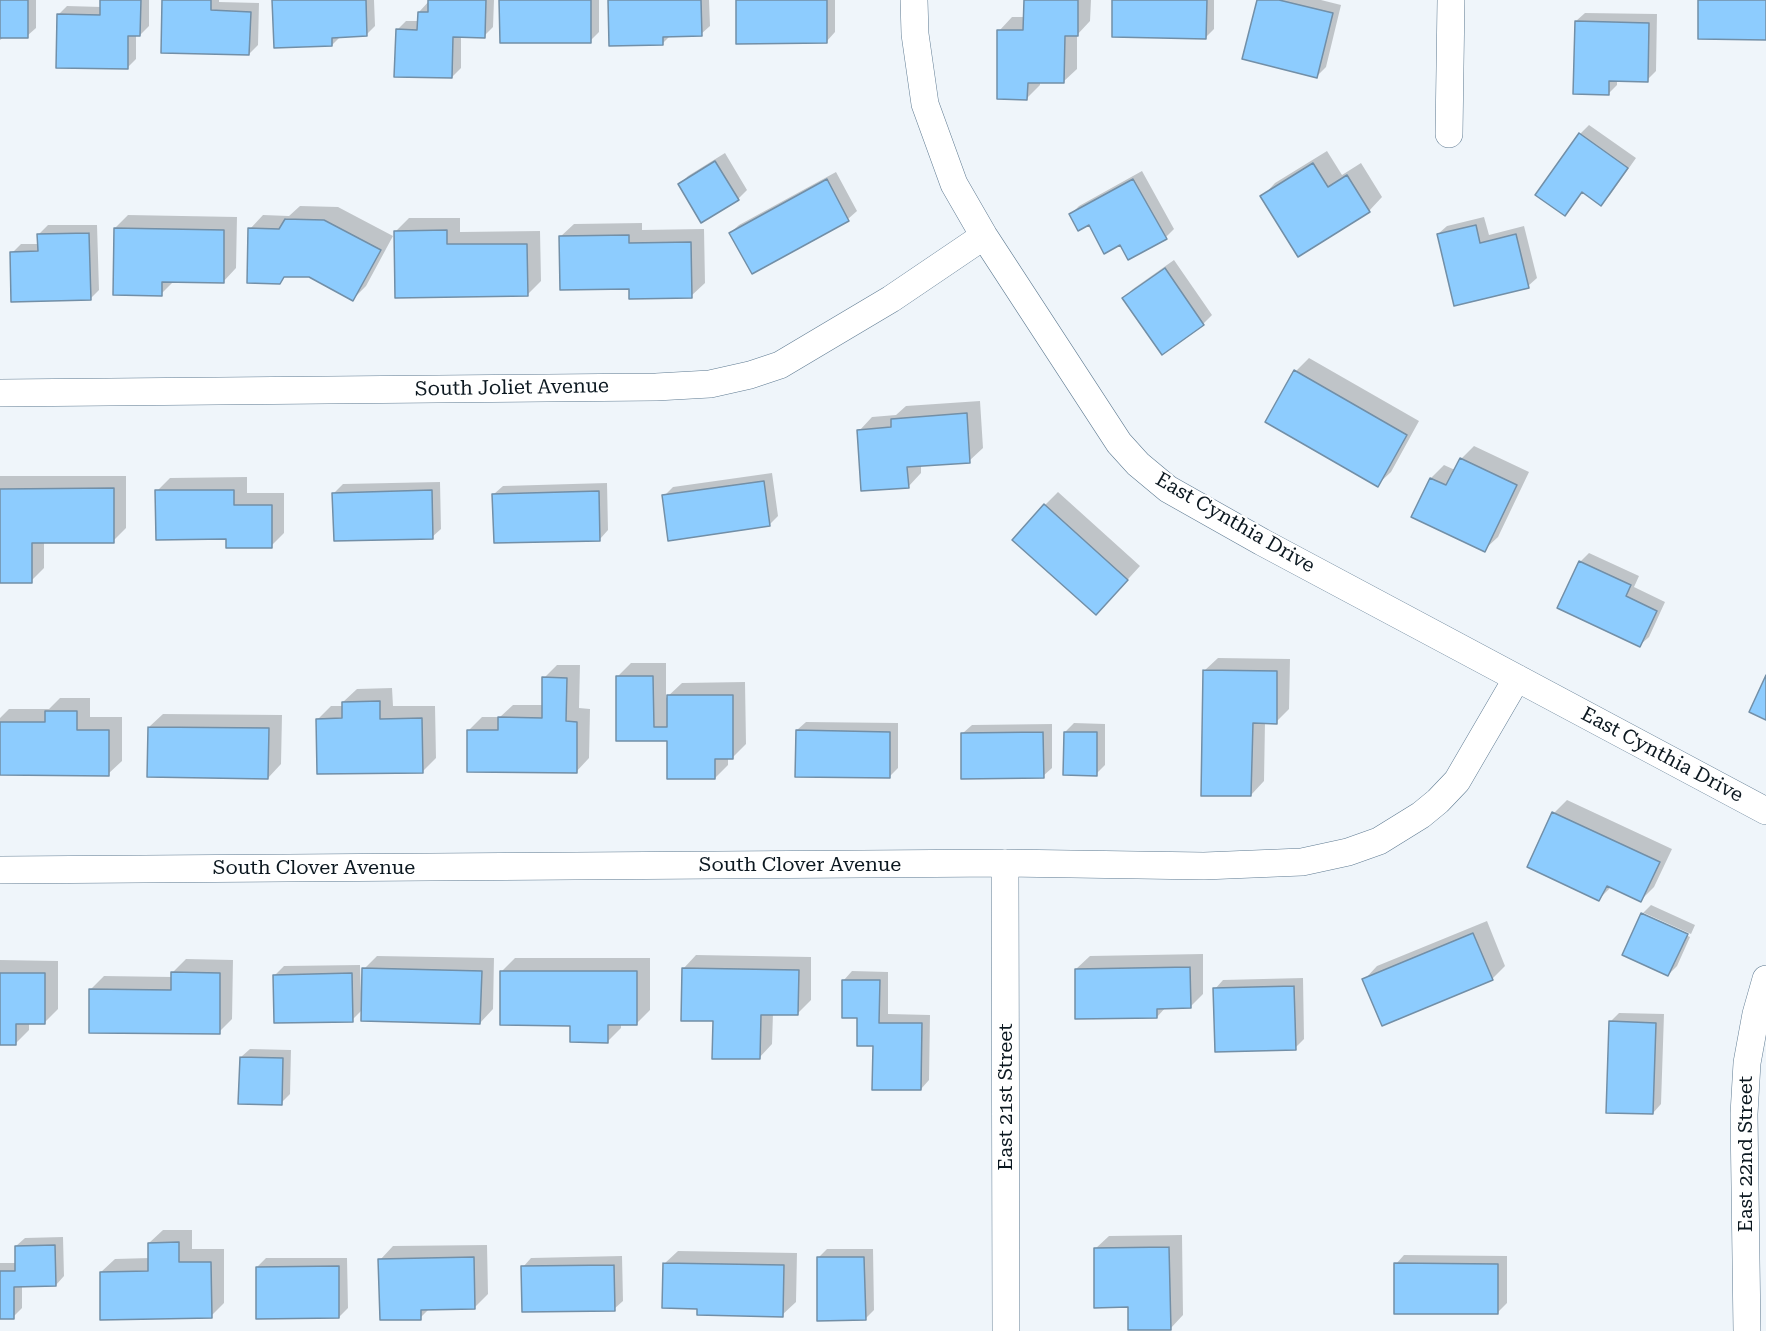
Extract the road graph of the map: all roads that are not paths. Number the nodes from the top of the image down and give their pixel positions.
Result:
1 (914, 0) edge
2 (1451, 0) edge
3 (1449, 134) dead end
4 (984, 236) junction
5 (0, 393) edge
6 (1517, 678) junction
7 (1766, 811) edge
8 (1005, 863) junction
9 (0, 870) edge
10 (1766, 979) edge
11 (1006, 1331) edge
12 (1747, 1331) edge

1 - 4 street, East Cynthia Drive
2 - 3 street
4 - 5 street, South Joliet Avenue
4 - 6 street, East Cynthia Drive
6 - 7 street, East Cynthia Drive
6 - 8 street, South Clover Avenue
8 - 9 street, South Clover Avenue
8 - 11 street, East 21st Street
10 - 12 street, East 22nd Street

